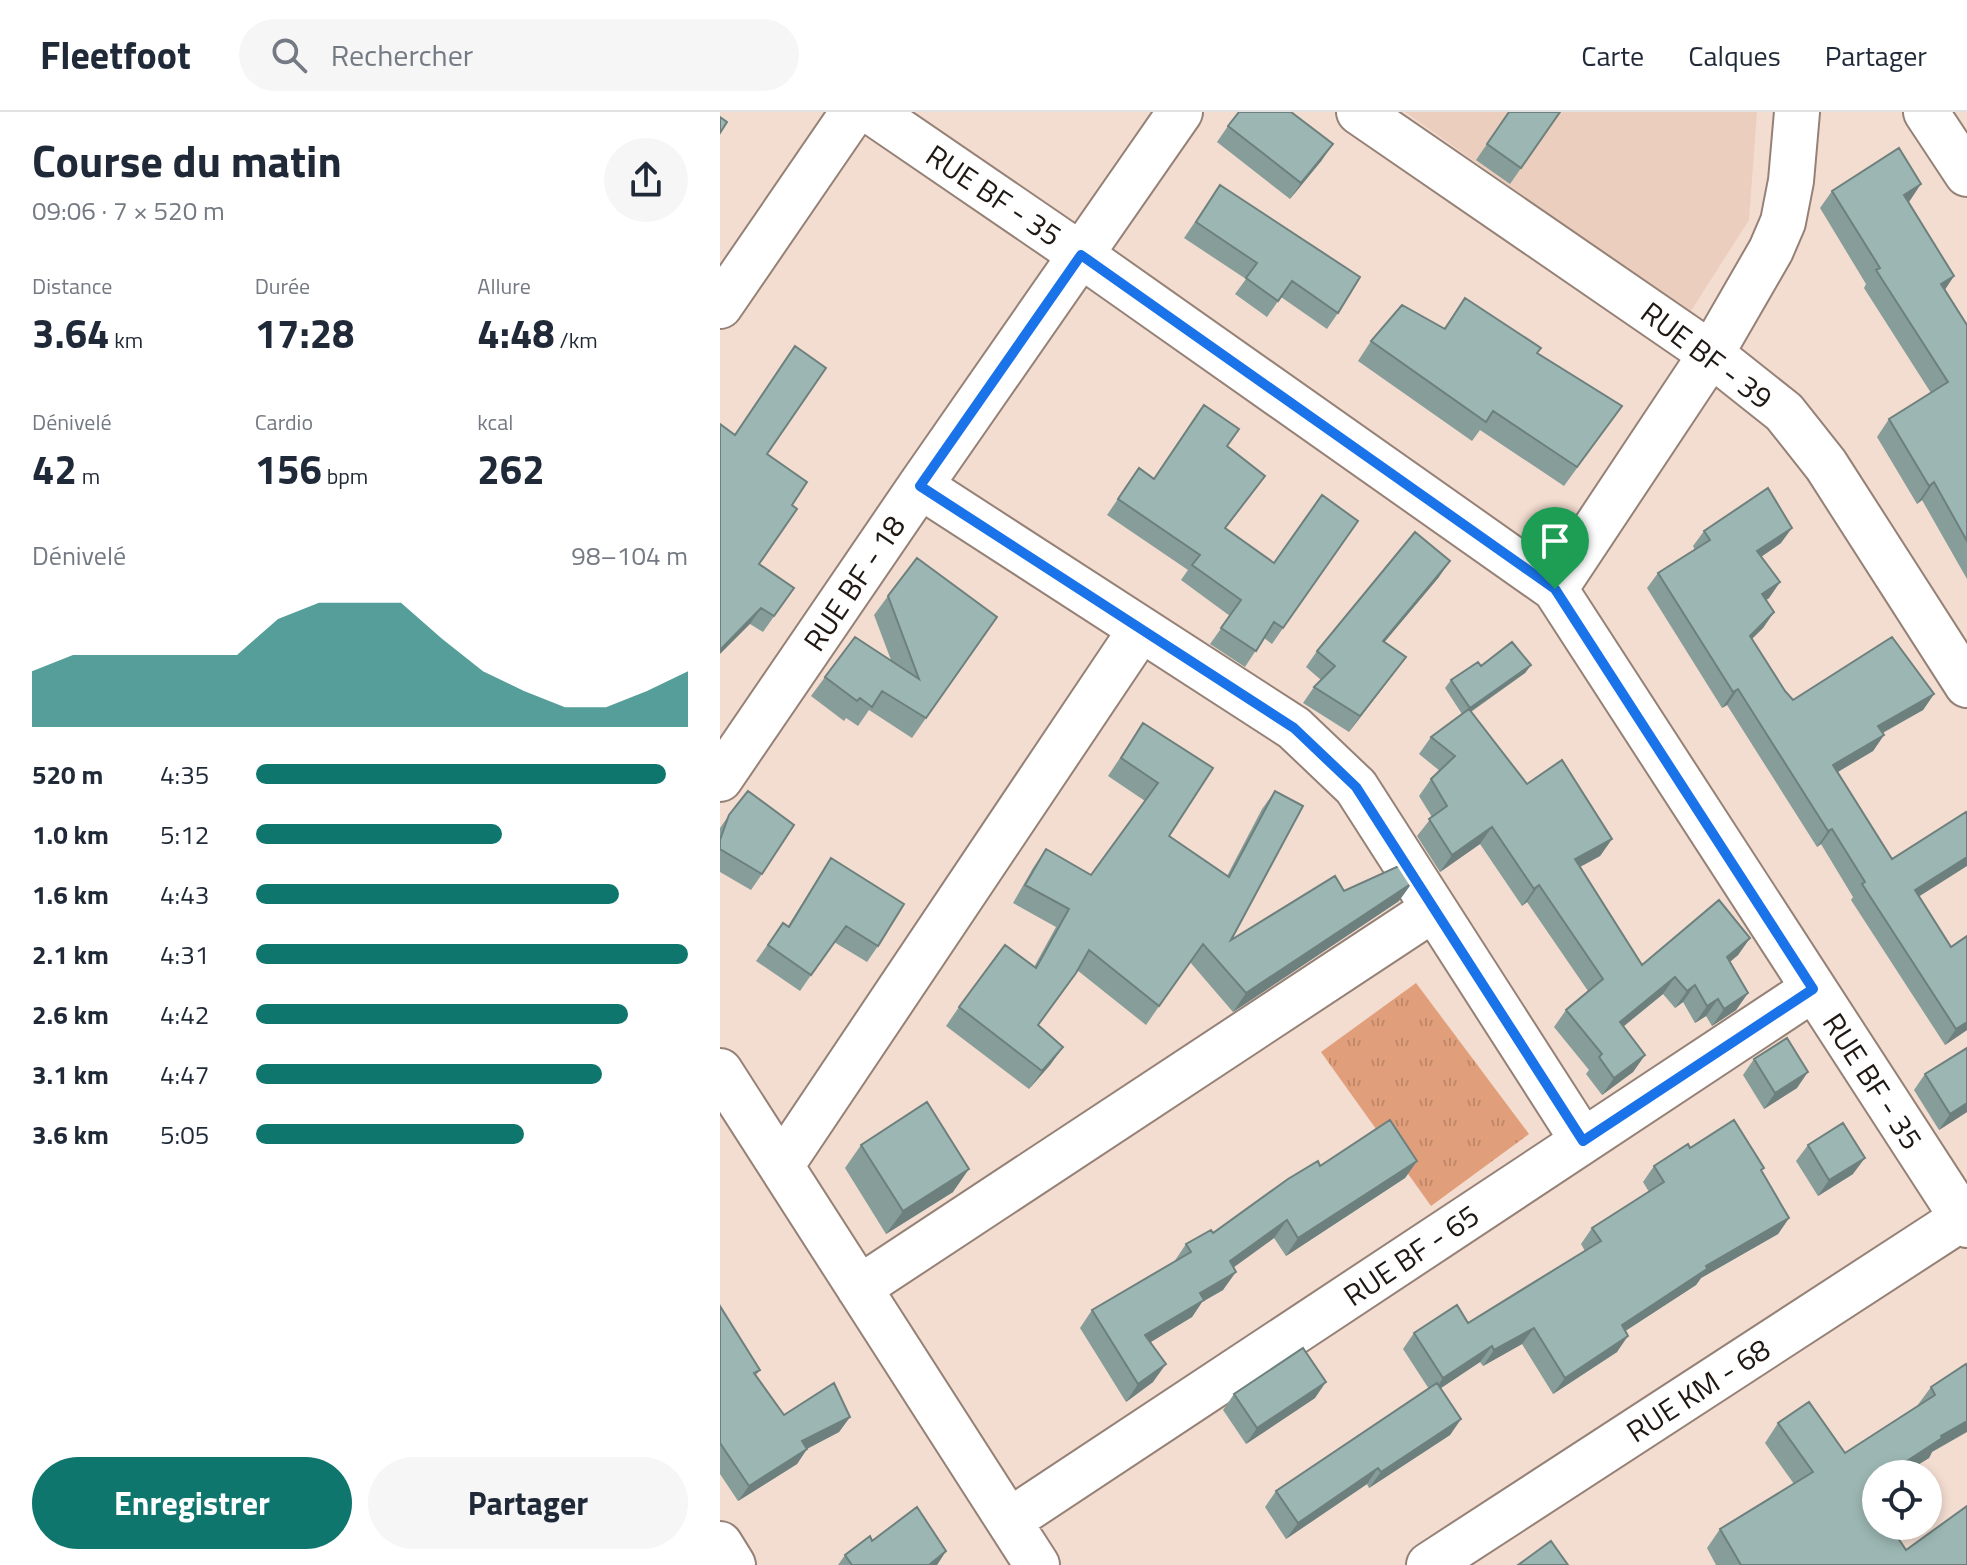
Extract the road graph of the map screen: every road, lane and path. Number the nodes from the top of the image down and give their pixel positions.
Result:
1 (853, 112) edge
2 (872, 112) edge
3 (1180, 112) edge
4 (1359, 112) edge
5 (1797, 112) edge
6 (1926, 112) edge
7 (1967, 174) edge
8 (1081, 255) junction
9 (720, 306) edge
10 (1711, 354) junction
11 (920, 486) junction
12 (1555, 589) junction
13 (1141, 629) junction
14 (1967, 685) edge
15 (720, 779) edge
16 (1432, 910) junction
17 (1813, 989) junction
18 (720, 1071) edge
19 (1583, 1141) junction
20 (781, 1166) junction
21 (1966, 1219) edge
22 (859, 1288) junction
23 (1009, 1521) junction
24 (720, 1544) edge
25 (733, 1565) edge
26 (1037, 1565) edge
27 (1429, 1565) edge

1 - 9 street
2 - 8 street, RUE BF - 35
3 - 8 street, RUE BF - 18
4 - 10 street, RUE BF - 39
5 - 10 street
6 - 7 street
8 - 11 street, RUE BF - 18
8 - 12 street, RUE BF - 35
10 - 12 street
10 - 14 street, RUE BF - 39
11 - 13 street
11 - 15 street, RUE BF - 18
12 - 17 street, RUE BF - 35
13 - 16 street
13 - 20 street
16 - 19 street
16 - 22 street
17 - 19 street, RUE BF - 65
17 - 21 street, RUE BF - 35
18 - 20 street
19 - 23 street, RUE BF - 65
20 - 22 street
21 - 27 street, RUE KM - 68
22 - 23 street
23 - 26 street
24 - 25 street

